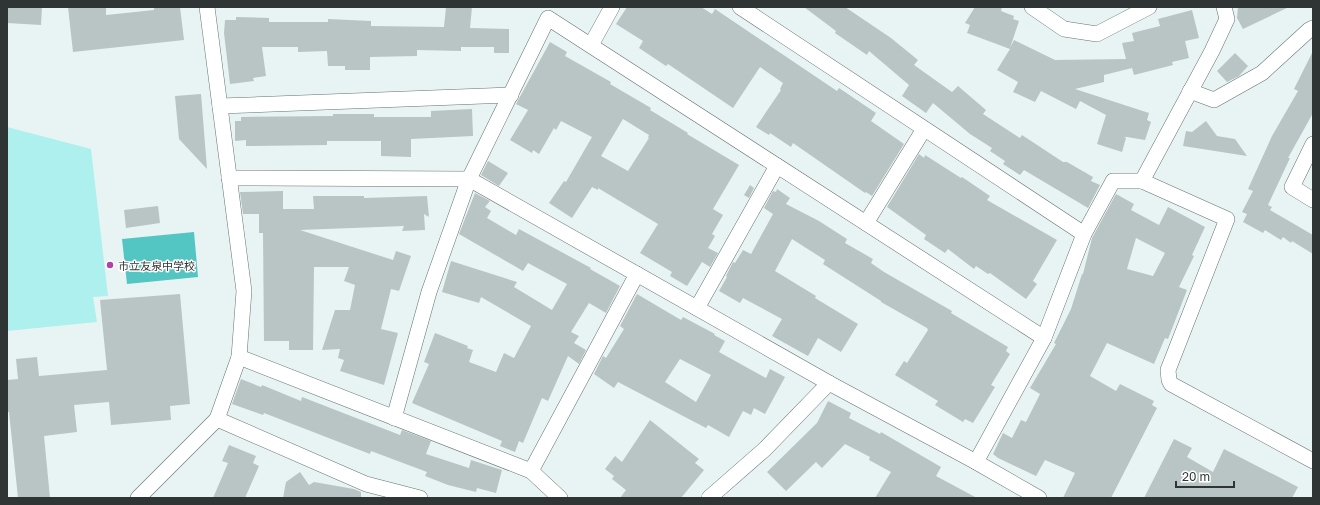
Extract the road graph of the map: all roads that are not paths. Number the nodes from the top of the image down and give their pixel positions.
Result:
1 (207, 7) edge
2 (612, 7) edge
3 (740, 7) edge
4 (1032, 7) edge
5 (1149, 7) edge
6 (1224, 7) edge
7 (1313, 28) edge
8 (591, 45) junction
9 (1190, 91) junction
10 (511, 95) junction
11 (220, 106) junction
12 (924, 129) junction
13 (1313, 144) edge
14 (777, 166) junction
15 (229, 178) junction
16 (469, 179) junction
17 (1142, 181) junction
18 (1313, 200) edge
19 (866, 223) junction
20 (1084, 234) junction
21 (637, 274) junction
22 (697, 308) junction
23 (1044, 338) junction
24 (239, 357) junction
25 (829, 383) junction
26 (394, 418) junction
27 (218, 419) junction
28 (1313, 461) edge
29 (976, 462) junction
30 (531, 471) junction
31 (138, 498) edge
32 (420, 498) edge
33 (560, 498) edge
34 (709, 498) edge
35 (1039, 498) edge

1 - 11 street
2 - 8 street
3 - 12 street
4 - 5 street
6 - 9 street
7 - 9 street
8 - 10 street
8 - 14 street
9 - 17 street
10 - 11 street
10 - 16 street
11 - 15 street
12 - 19 street
12 - 20 street
13 - 18 street
14 - 19 street
14 - 22 street
15 - 16 street
15 - 24 street
16 - 21 street
16 - 26 street
17 - 20 street
17 - 28 street
19 - 23 street
20 - 23 street
21 - 22 street
21 - 30 street
22 - 25 street
23 - 29 street
24 - 26 street
24 - 27 street
25 - 29 street
25 - 34 street
26 - 30 street
27 - 31 street
27 - 32 street
29 - 35 street
30 - 33 street

